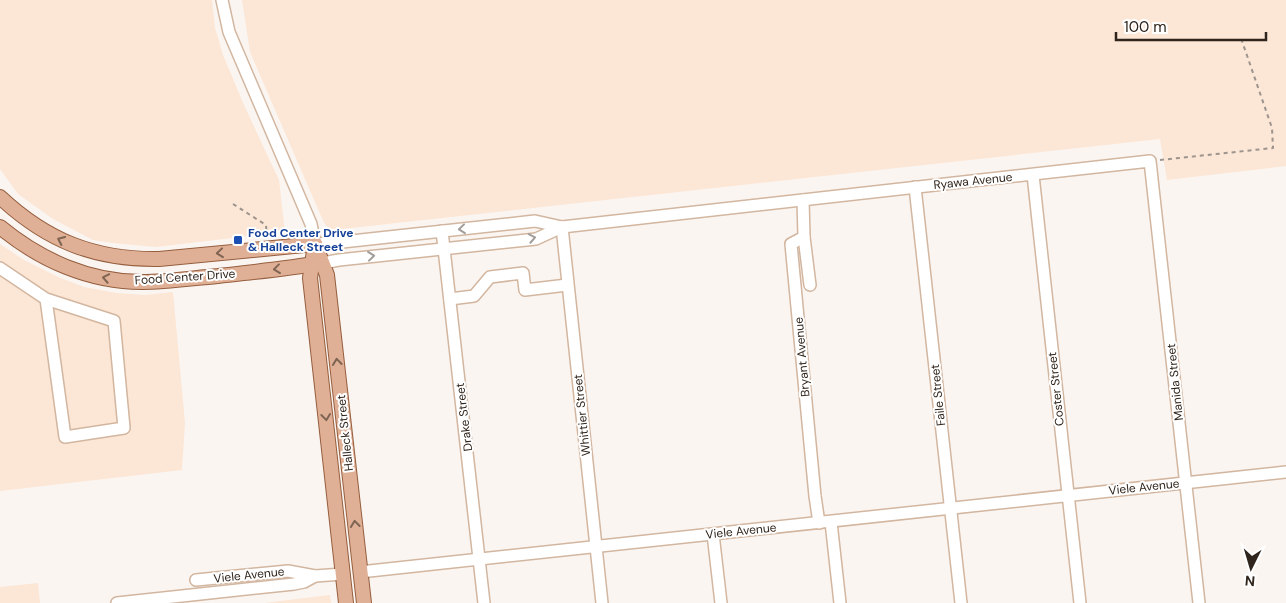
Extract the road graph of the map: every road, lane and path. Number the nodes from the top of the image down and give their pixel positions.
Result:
1 (222, 0) edge
2 (1242, 41) dead end
3 (1150, 162) junction
4 (1033, 174) junction
5 (916, 188) junction
6 (0, 197) edge
7 (803, 200) junction
8 (233, 204) dead end
9 (0, 227) edge
10 (562, 227) junction
11 (442, 231) junction
12 (804, 237) junction
13 (315, 244) junction
14 (268, 248) junction
15 (444, 248) junction
16 (317, 264) junction
17 (0, 268) edge
18 (568, 285) junction
19 (810, 285) dead end
20 (46, 299) junction
21 (450, 299) junction
22 (1286, 472) edge
23 (1186, 483) junction
24 (1068, 496) junction
25 (951, 508) junction
26 (825, 522) junction
27 (713, 534) junction
28 (596, 547) junction
29 (480, 560) junction
30 (360, 572) junction
31 (343, 574) junction
32 (315, 576) junction
33 (196, 580) dead end
34 (117, 603) edge
35 (346, 603) edge
36 (364, 603) edge
37 (484, 603) edge
38 (602, 603) edge
39 (721, 603) edge
40 (840, 603) edge
41 (961, 603) edge
42 (1080, 603) edge
43 (1199, 603) edge

1 - 13 street
2 - 3 path
3 - 4 street, Ryawa Avenue
3 - 23 street, Manida Street
4 - 5 street, Ryawa Avenue
4 - 24 street, Coster Street
5 - 7 street, Ryawa Avenue
5 - 25 street, Faile Street
14 -> 6 main road, Food Center Drive
7 - 10 street, Ryawa Avenue
7 - 12 street
8 - 14 path
16 -> 9 main road, Food Center Drive
10 -> 11 street, Ryawa Avenue
15 -> 10 street, Ryawa Avenue
10 - 18 street, Whittier Street
11 - 13 street, Ryawa Avenue
11 - 15 street, Drake Street
12 - 19 street
12 - 26 street, Bryant Avenue
13 - 14 main road, Food Center Drive
13 - 16 main road
16 -> 15 street, Ryawa Avenue
15 - 21 street, Drake Street
30 -> 16 main road, Halleck Street
16 -> 31 main road, Halleck Street
17 - 20 street
18 - 21 street
18 - 28 street, Whittier Street
20 - 20 street
21 - 29 street, Drake Street
22 - 23 street, Viele Avenue
23 - 24 street, Viele Avenue
23 - 43 street, Manida Street
24 - 25 street, Viele Avenue
24 - 42 street, Coster Street
25 - 26 street, Viele Avenue
25 - 41 street, Faile Street
26 - 27 street, Viele Avenue
26 - 40 street, Bryant Avenue
27 - 28 street, Viele Avenue
27 - 39 street
28 - 29 street, Viele Avenue
28 - 38 street, Whittier Street
29 - 30 street, Viele Avenue
29 - 37 street, Drake Street
30 - 31 main road, Viele Avenue
30 - 36 main road, Halleck Street
31 - 32 street, Viele Avenue
31 - 35 main road, Halleck Street
32 - 33 street, Viele Avenue
32 - 34 street

